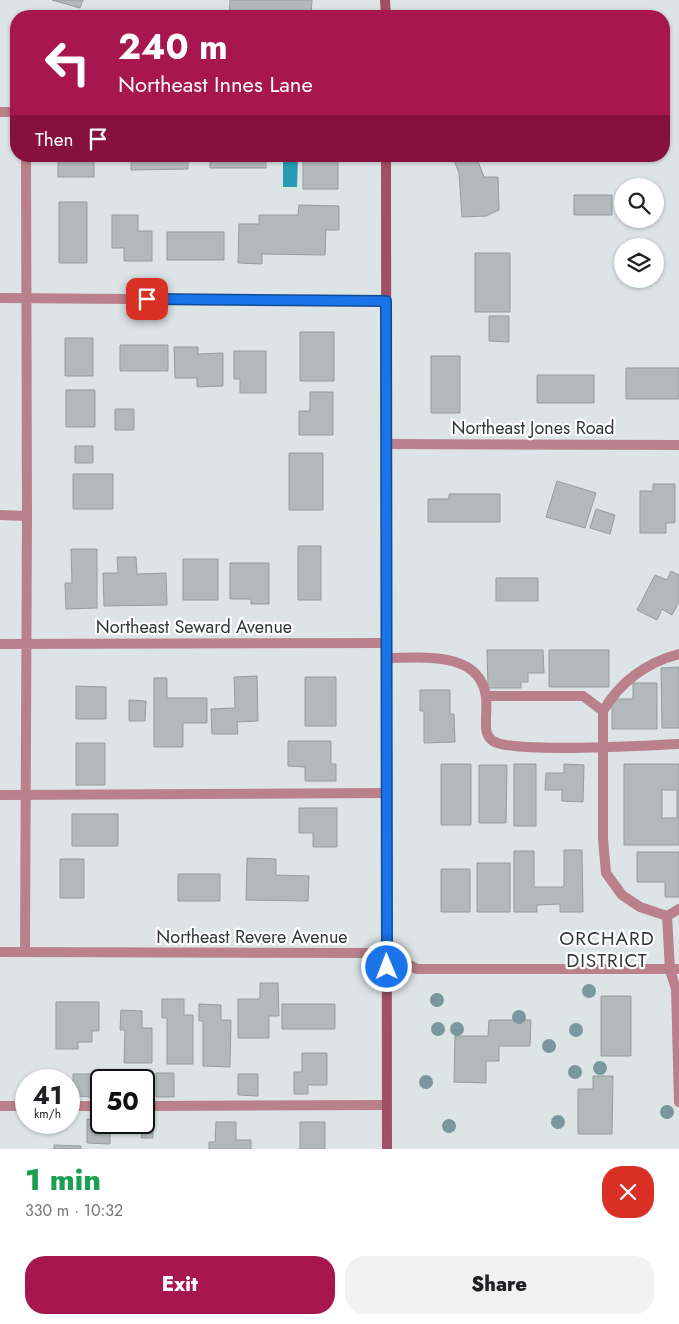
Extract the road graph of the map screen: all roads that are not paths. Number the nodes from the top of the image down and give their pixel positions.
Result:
1 (26, 162) edge
2 (386, 162) edge
3 (0, 298) edge
4 (27, 298) junction
5 (386, 301) junction
6 (387, 444) junction
7 (679, 445) edge
8 (0, 515) edge
9 (27, 516) junction
10 (387, 643) junction
11 (0, 644) edge
12 (26, 644) junction
13 (679, 654) edge
14 (387, 658) junction
15 (486, 696) junction
16 (603, 710) junction
17 (679, 744) edge
18 (603, 748) junction
19 (387, 793) junction
20 (0, 796) edge
21 (25, 796) junction
22 (679, 909) edge
23 (667, 916) junction
24 (0, 952) edge
25 (25, 952) junction
26 (387, 953) junction
27 (675, 970) edge
28 (679, 1102) edge
29 (387, 1105) junction
30 (0, 1106) edge
31 (15, 1106) edge
32 (155, 1106) edge
33 (387, 1149) edge

1 - 4 street
2 - 5 main road
3 - 4 street
4 - 5 street
4 - 9 street
5 - 6 main road
6 - 7 street, Northeast Jones Road
6 - 10 main road
8 - 9 street
9 - 12 street
10 - 12 street, Northeast Seward Avenue
10 - 14 main road
11 - 12 street, Northeast Seward Avenue
12 - 21 street
13 - 16 street
14 - 15 street
14 - 19 main road
15 - 16 street
15 - 18 street
16 - 18 street
17 - 18 street
18 - 23 street
19 - 21 street
19 - 26 main road
20 - 21 street
21 - 25 street
22 - 23 street
23 - 27 street
24 - 25 street, Northeast Revere Avenue
25 - 26 street, Northeast Revere Avenue
26 - 27 street, Northeast Revere Avenue
26 - 29 main road
27 - 28 street
29 - 32 street
29 - 33 main road
30 - 31 street

